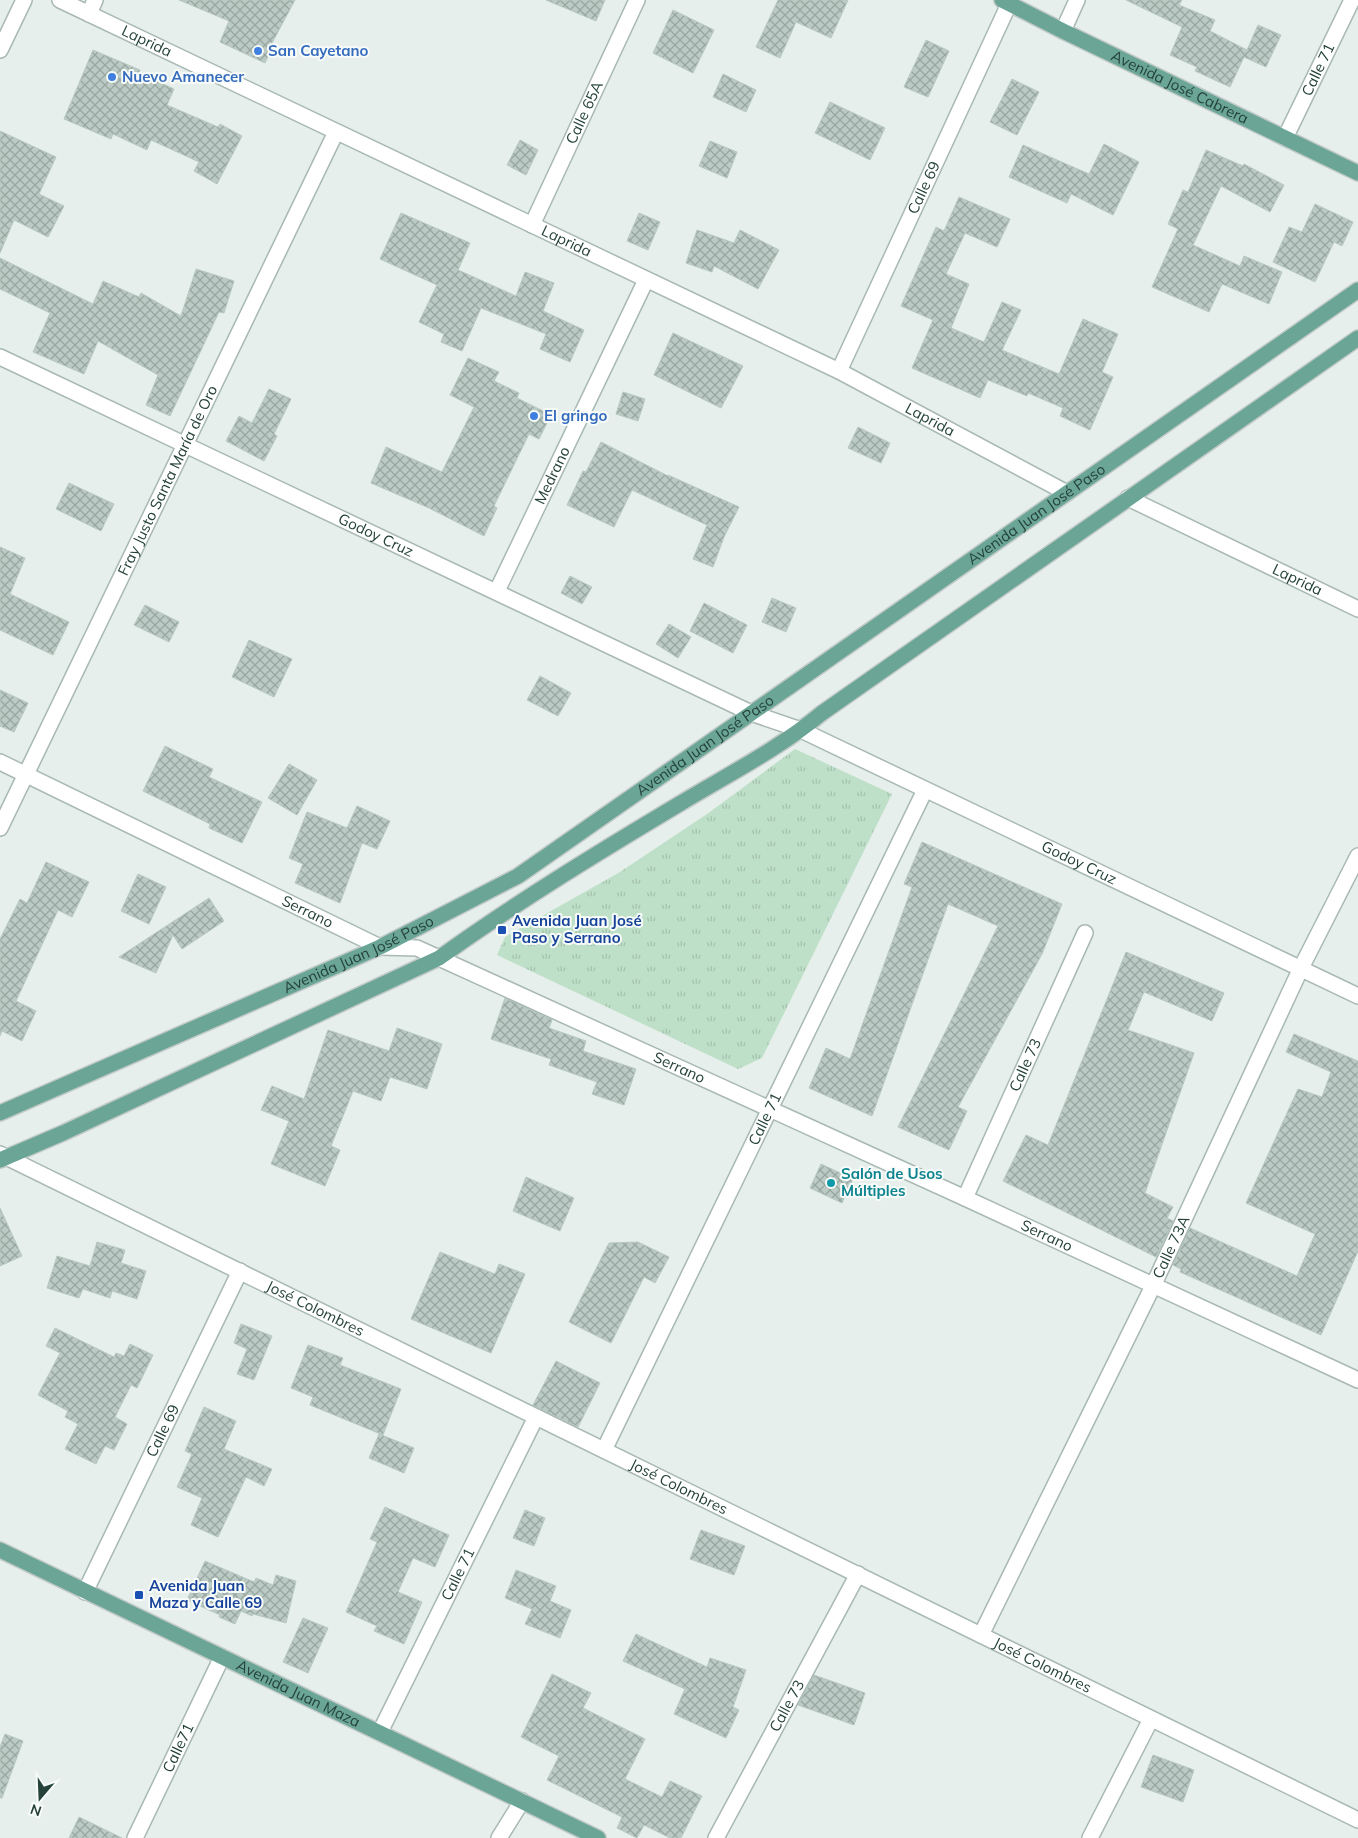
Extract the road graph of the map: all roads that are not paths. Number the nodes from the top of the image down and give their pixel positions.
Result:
1 (24, 0) edge
2 (60, 0) edge
3 (637, 0) edge
4 (1077, 0) edge
5 (1352, 0) edge
6 (1005, 2) edge
7 (92, 7) edge
8 (1062, 31) junction
9 (0, 50) edge
10 (336, 132) junction
11 (1285, 138) junction
12 (1358, 173) edge
13 (532, 225) junction
14 (646, 280) junction
15 (1358, 290) edge
16 (1358, 338) edge
17 (0, 357) edge
18 (839, 371) junction
19 (185, 445) junction
20 (1067, 493) junction
21 (1128, 498) junction
22 (497, 591) junction
23 (1358, 609) edge
24 (751, 713) junction
25 (801, 730) junction
26 (0, 762) edge
27 (26, 774) junction
28 (925, 790) junction
29 (0, 828) edge
30 (1358, 856) edge
31 (1085, 933) dead end
32 (380, 947) junction
33 (439, 958) junction
34 (1301, 968) junction
35 (1358, 996) edge
36 (770, 1110) junction
37 (0, 1112) edge
38 (2, 1157) edge
39 (965, 1198) junction
40 (240, 1271) junction
41 (1153, 1286) junction
42 (1358, 1380) edge
43 (536, 1417) junction
44 (604, 1450) junction
45 (0, 1550) edge
46 (858, 1574) junction
47 (85, 1592) junction
48 (981, 1635) junction
49 (222, 1657) junction
50 (1151, 1719) junction
51 (380, 1732) junction
52 (522, 1801) junction
53 (1358, 1820) edge
54 (135, 1838) edge
55 (499, 1838) edge
56 (598, 1838) edge
57 (716, 1838) edge
58 (1090, 1838) edge

1 - 9 street
2 - 7 street, Laprida
3 - 13 street, Calle 65A
4 - 8 street
5 - 11 street, Calle 71
6 - 8 main road, Avenida José Cabrera
6 - 18 street, Calle 69
7 - 10 street, Laprida
8 - 11 main road, Avenida José Cabrera
10 - 13 street, Laprida
10 - 19 street, Fray Justo Santa María de Oro
11 - 12 main road, Avenida José Cabrera
13 - 14 street, Laprida
14 - 18 street, Laprida
14 - 22 street, Medrano
15 - 20 main road, Avenida Juan José Paso
16 - 21 main road, Avenida Juan José Paso
17 - 19 street, Godoy Cruz
18 - 20 street, Laprida
19 - 22 street, Godoy Cruz
19 - 27 street, Fray Justo Santa María de Oro
20 - 24 main road, Avenida Juan José Paso
21 - 23 street, Laprida
21 - 25 main road, Avenida Juan José Paso
22 - 24 street, Godoy Cruz
24 - 25 street, Godoy Cruz
24 - 32 main road, Avenida Juan José Paso
25 - 28 street, Godoy Cruz
25 - 33 main road, Avenida Juan José Paso
26 - 27 street, Serrano
27 - 29 street, Fray Justo Santa María de Oro
27 - 32 street, Serrano
28 - 34 street, Godoy Cruz
28 - 36 street, Calle 71
30 - 34 street, Calle 73A
31 - 39 street, Calle 73
32 - 33 street, Serrano
32 - 37 main road, Avenida Juan José Paso
33 - 36 street, Serrano
33 - 38 main road, Avenida Juan José Paso
34 - 35 street, Godoy Cruz
34 - 41 street, Calle 73A
36 - 39 street, Serrano
36 - 44 street, Calle 71
38 - 40 street, José Colombres
39 - 41 street, Serrano
40 - 43 street, José Colombres
40 - 47 street, Calle 69
41 - 42 street, Serrano
41 - 48 street, Calle 73A
43 - 44 street, José Colombres
43 - 51 street, Calle 71
44 - 46 street, José Colombres
45 - 47 main road, Avenida Juan Maza
46 - 48 street, José Colombres
46 - 57 street, Calle 73
47 - 49 main road, Avenida Juan Maza
48 - 50 street, José Colombres
49 - 51 main road, Avenida Juan Maza
49 - 54 street, Calle71
50 - 53 street, José Colombres
50 - 58 street
51 - 52 main road, Avenida Juan Maza
52 - 55 street
52 - 56 main road, Avenida Juan Maza

